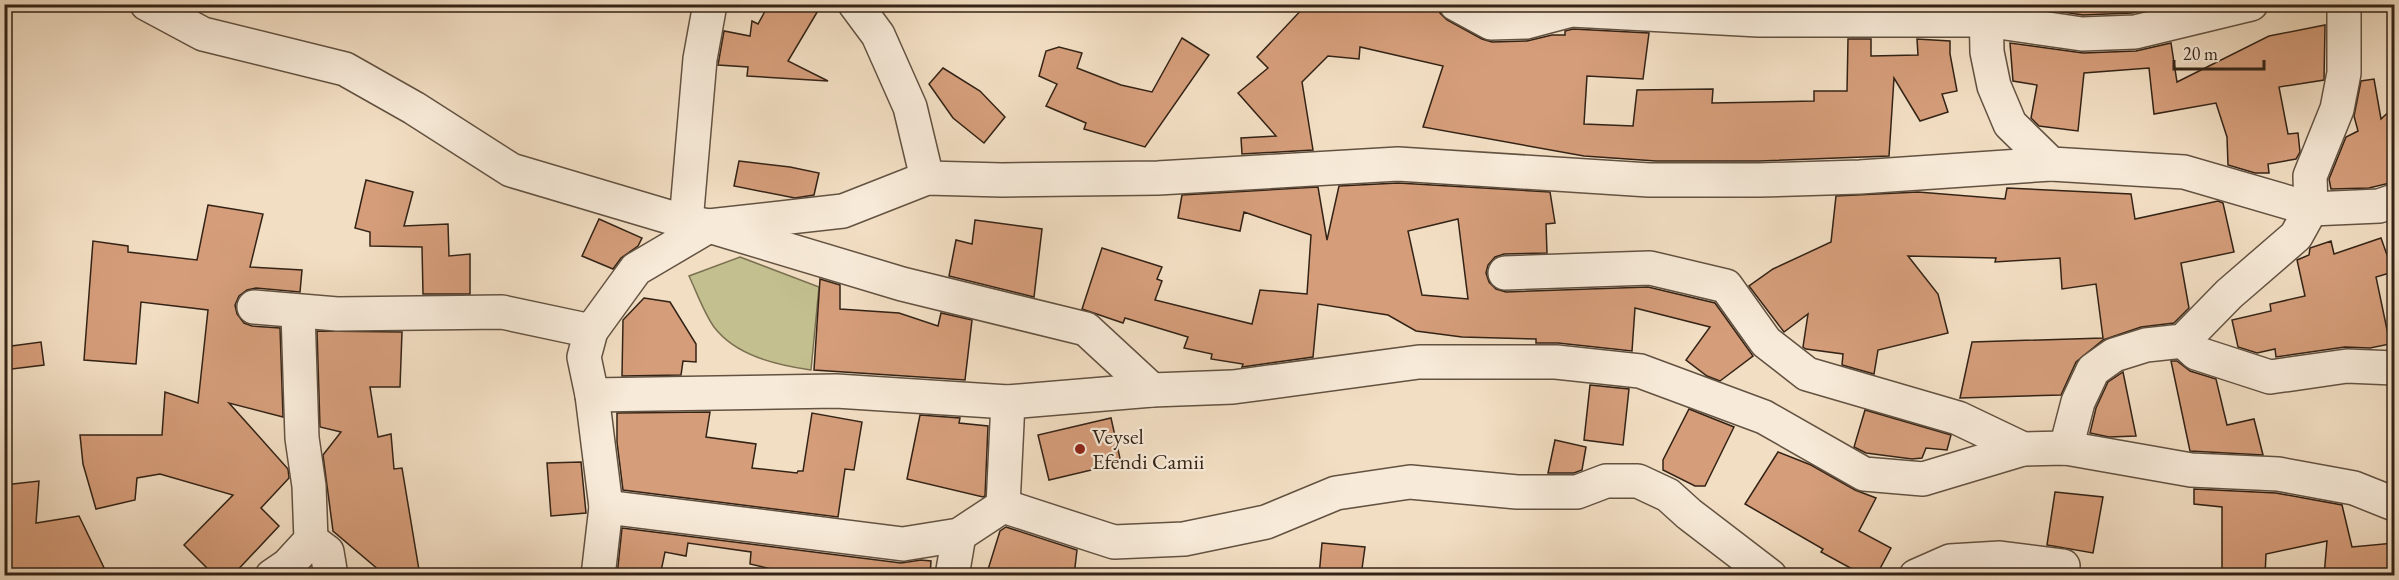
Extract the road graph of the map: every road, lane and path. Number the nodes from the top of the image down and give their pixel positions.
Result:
1 (147, 4) edge
2 (710, 4) edge
3 (855, 4) edge
4 (1456, 4) edge
5 (2251, 4) edge
6 (2344, 4) edge
7 (1985, 12) edge
8 (2050, 164) junction
9 (927, 178) junction
10 (2394, 201) edge
11 (2311, 209) junction
12 (698, 224) junction
13 (1505, 273) dead end
14 (254, 308) dead end
15 (298, 312) junction
16 (591, 331) junction
17 (2183, 341) junction
18 (2394, 368) edge
19 (1152, 390) junction
20 (592, 395) junction
21 (1008, 402) junction
22 (2066, 448) junction
23 (2023, 449) junction
24 (2394, 504) edge
25 (1003, 506) junction
26 (606, 507) junction
27 (959, 535) junction
28 (310, 540) junction
29 (2063, 566) dead end
30 (272, 576) edge
31 (331, 576) edge
32 (598, 576) edge
33 (952, 576) edge
34 (1770, 576) edge
35 (1916, 576) edge

1 - 12 street
2 - 12 street
3 - 9 street
4 - 7 street
5 - 7 street
6 - 11 street
7 - 8 street
8 - 9 street
8 - 11 street
9 - 12 street
10 - 11 street
11 - 17 street
12 - 16 street
12 - 19 street
13 - 23 street
14 - 15 street
15 - 16 street
15 - 28 street
16 - 20 street
17 - 18 street
17 - 22 street
19 - 21 street
19 - 23 street
20 - 21 street
20 - 26 street
21 - 25 street
22 - 23 street
22 - 24 street
25 - 27 street
25 - 34 street
26 - 27 street
26 - 32 street
27 - 33 street
28 - 30 street
28 - 31 street
29 - 35 street

